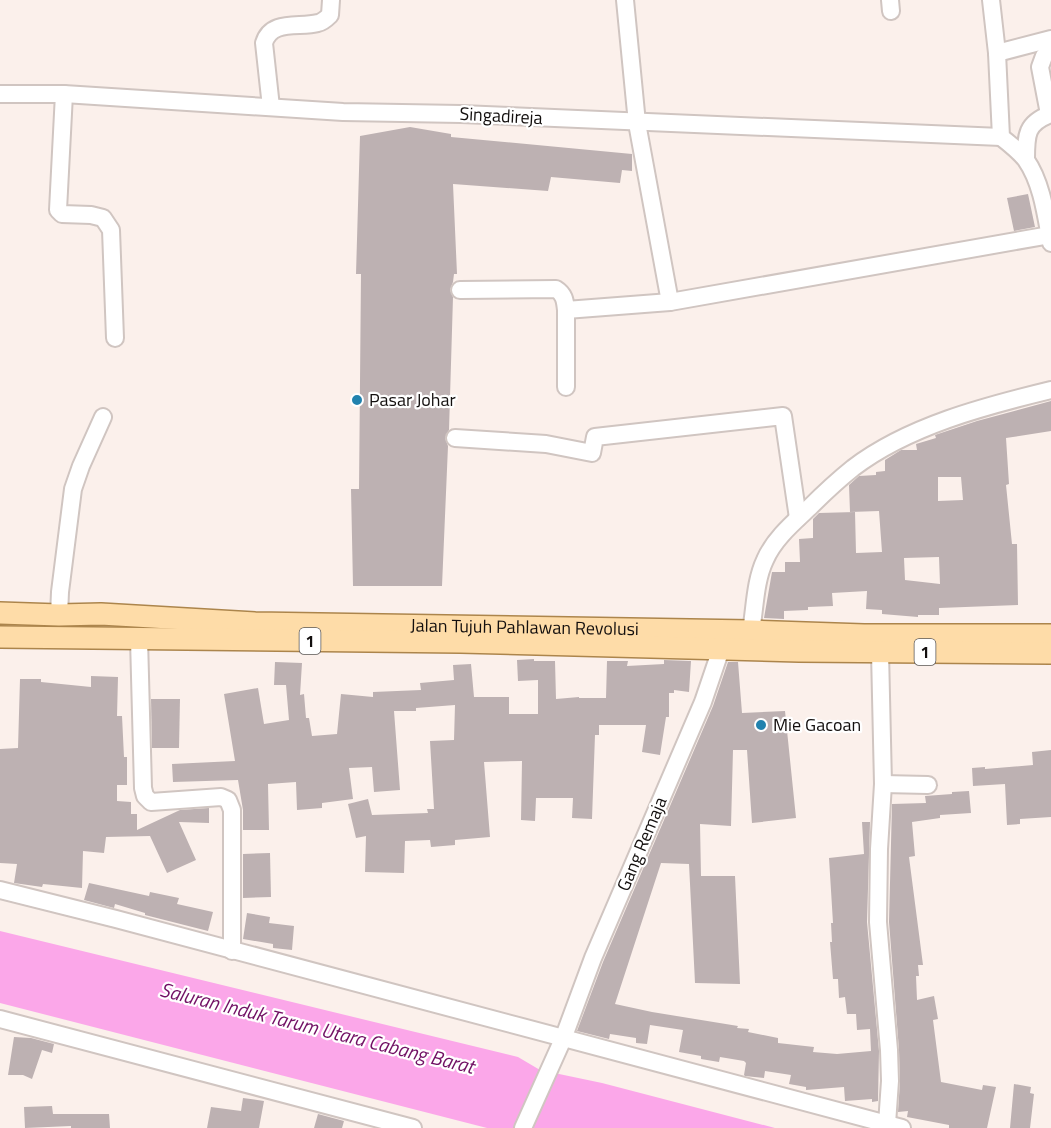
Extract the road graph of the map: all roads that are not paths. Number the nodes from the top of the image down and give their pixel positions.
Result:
1 (331, 0) edge
2 (626, 0) edge
3 (991, 0) edge
4 (1051, 39) edge
5 (1051, 50) edge
6 (997, 53) junction
7 (0, 94) edge
8 (64, 94) junction
9 (271, 107) junction
10 (1050, 114) edge
11 (637, 123) junction
12 (1001, 137) junction
13 (1026, 159) junction
14 (1047, 198) edge
15 (1050, 239) edge
16 (460, 290) dead end
17 (670, 302) junction
18 (566, 310) junction
19 (115, 338) dead end
20 (566, 387) dead end
21 (1051, 390) edge
22 (103, 417) dead end
23 (455, 438) dead end
24 (798, 518) junction
25 (0, 613) edge
26 (59, 615) junction
27 (751, 631) junction
28 (1051, 635) edge
29 (0, 637) edge
30 (139, 639) junction
31 (721, 649) junction
32 (880, 652) junction
33 (1051, 653) edge
34 (883, 784) junction
35 (928, 785) dead end
36 (0, 890) edge
37 (232, 951) junction
38 (0, 1019) edge
39 (563, 1040) junction
40 (894, 1126) edge
41 (412, 1128) edge
42 (523, 1128) edge

1 - 9 street
2 - 11 street
3 - 6 street
4 - 6 street
5 - 10 street
6 - 12 street
7 - 8 street, Singadireja
8 - 9 street, Singadireja
8 - 19 street
9 - 11 street, Singadireja
10 - 13 street
11 - 12 street, Singadireja
11 - 17 street
12 - 13 street
13 - 14 street
14 - 15 street
15 - 17 street
16 - 18 street
17 - 18 street
18 - 20 street
21 - 24 street
22 - 26 street
23 - 24 street
24 - 27 street
25 - 26 main road, Jalan Tujuh Pahlawan Revolusi / 1
26 - 27 main road, Jalan Tujuh Pahlawan Revolusi / 1
27 - 28 main road, Jalan Tujuh Pahlawan Revolusi / 1
29 - 30 main road, Jalan Tujuh Pahlawan Revolusi / 1
30 - 31 main road, Jalan Tujuh Pahlawan Revolusi / 1
30 - 37 street
31 - 32 main road, Jalan Tujuh Pahlawan Revolusi / 1
31 - 39 street, Gang Remaja
32 - 33 main road, Jalan Tujuh Pahlawan Revolusi / 1
32 - 34 street
34 - 35 street
34 - 40 street
36 - 37 street
37 - 39 street
38 - 41 street
39 - 40 street
39 - 42 street, Gang Remaja

